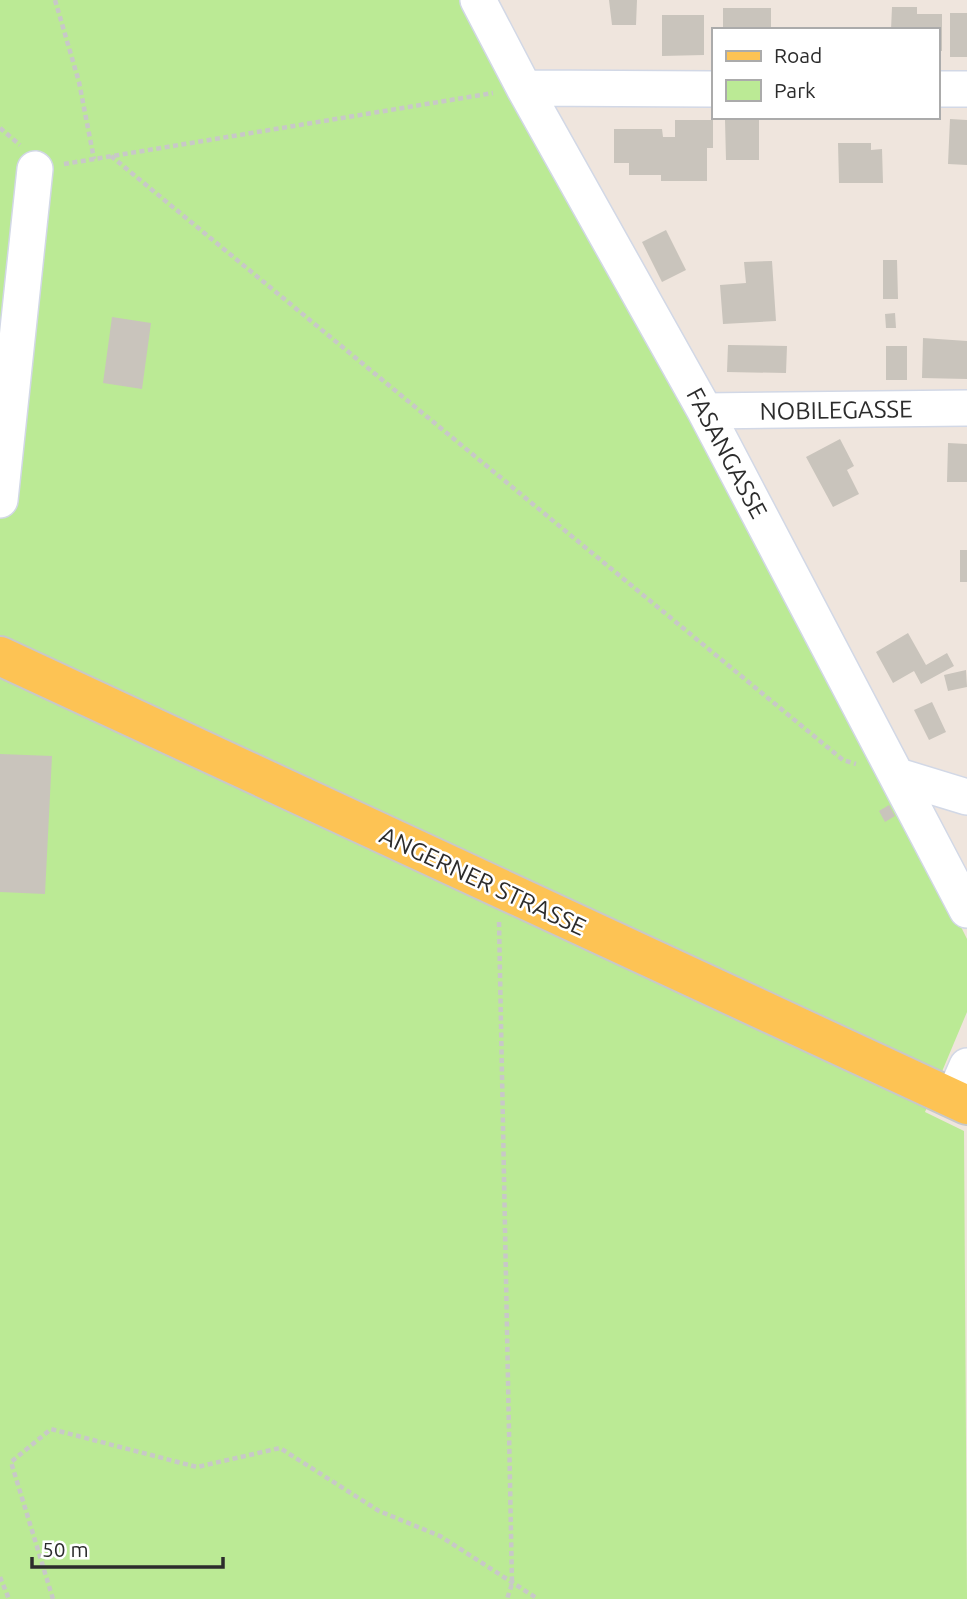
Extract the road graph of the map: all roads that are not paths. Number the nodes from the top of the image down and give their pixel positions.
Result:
1 (478, 0) edge
2 (712, 89) edge
3 (939, 89) edge
4 (967, 89) edge
5 (513, 90) junction
6 (35, 169) road end
7 (10, 333) edge
8 (967, 408) edge
9 (705, 411) junction
10 (0, 500) edge
11 (0, 656) edge
12 (898, 776) junction
13 (967, 797) edge
14 (967, 910) edge
15 (962, 1090) edge

1 - 5 street, FASANGASSE
2 - 5 street
3 - 4 street
5 - 9 street, FASANGASSE
6 - 7 street
7 - 10 street
8 - 9 street, NOBILEGASSE
9 - 12 street, FASANGASSE
11 - 15 main road, ANGERNER STRASSE
12 - 13 street
12 - 14 street, FASANGASSE

